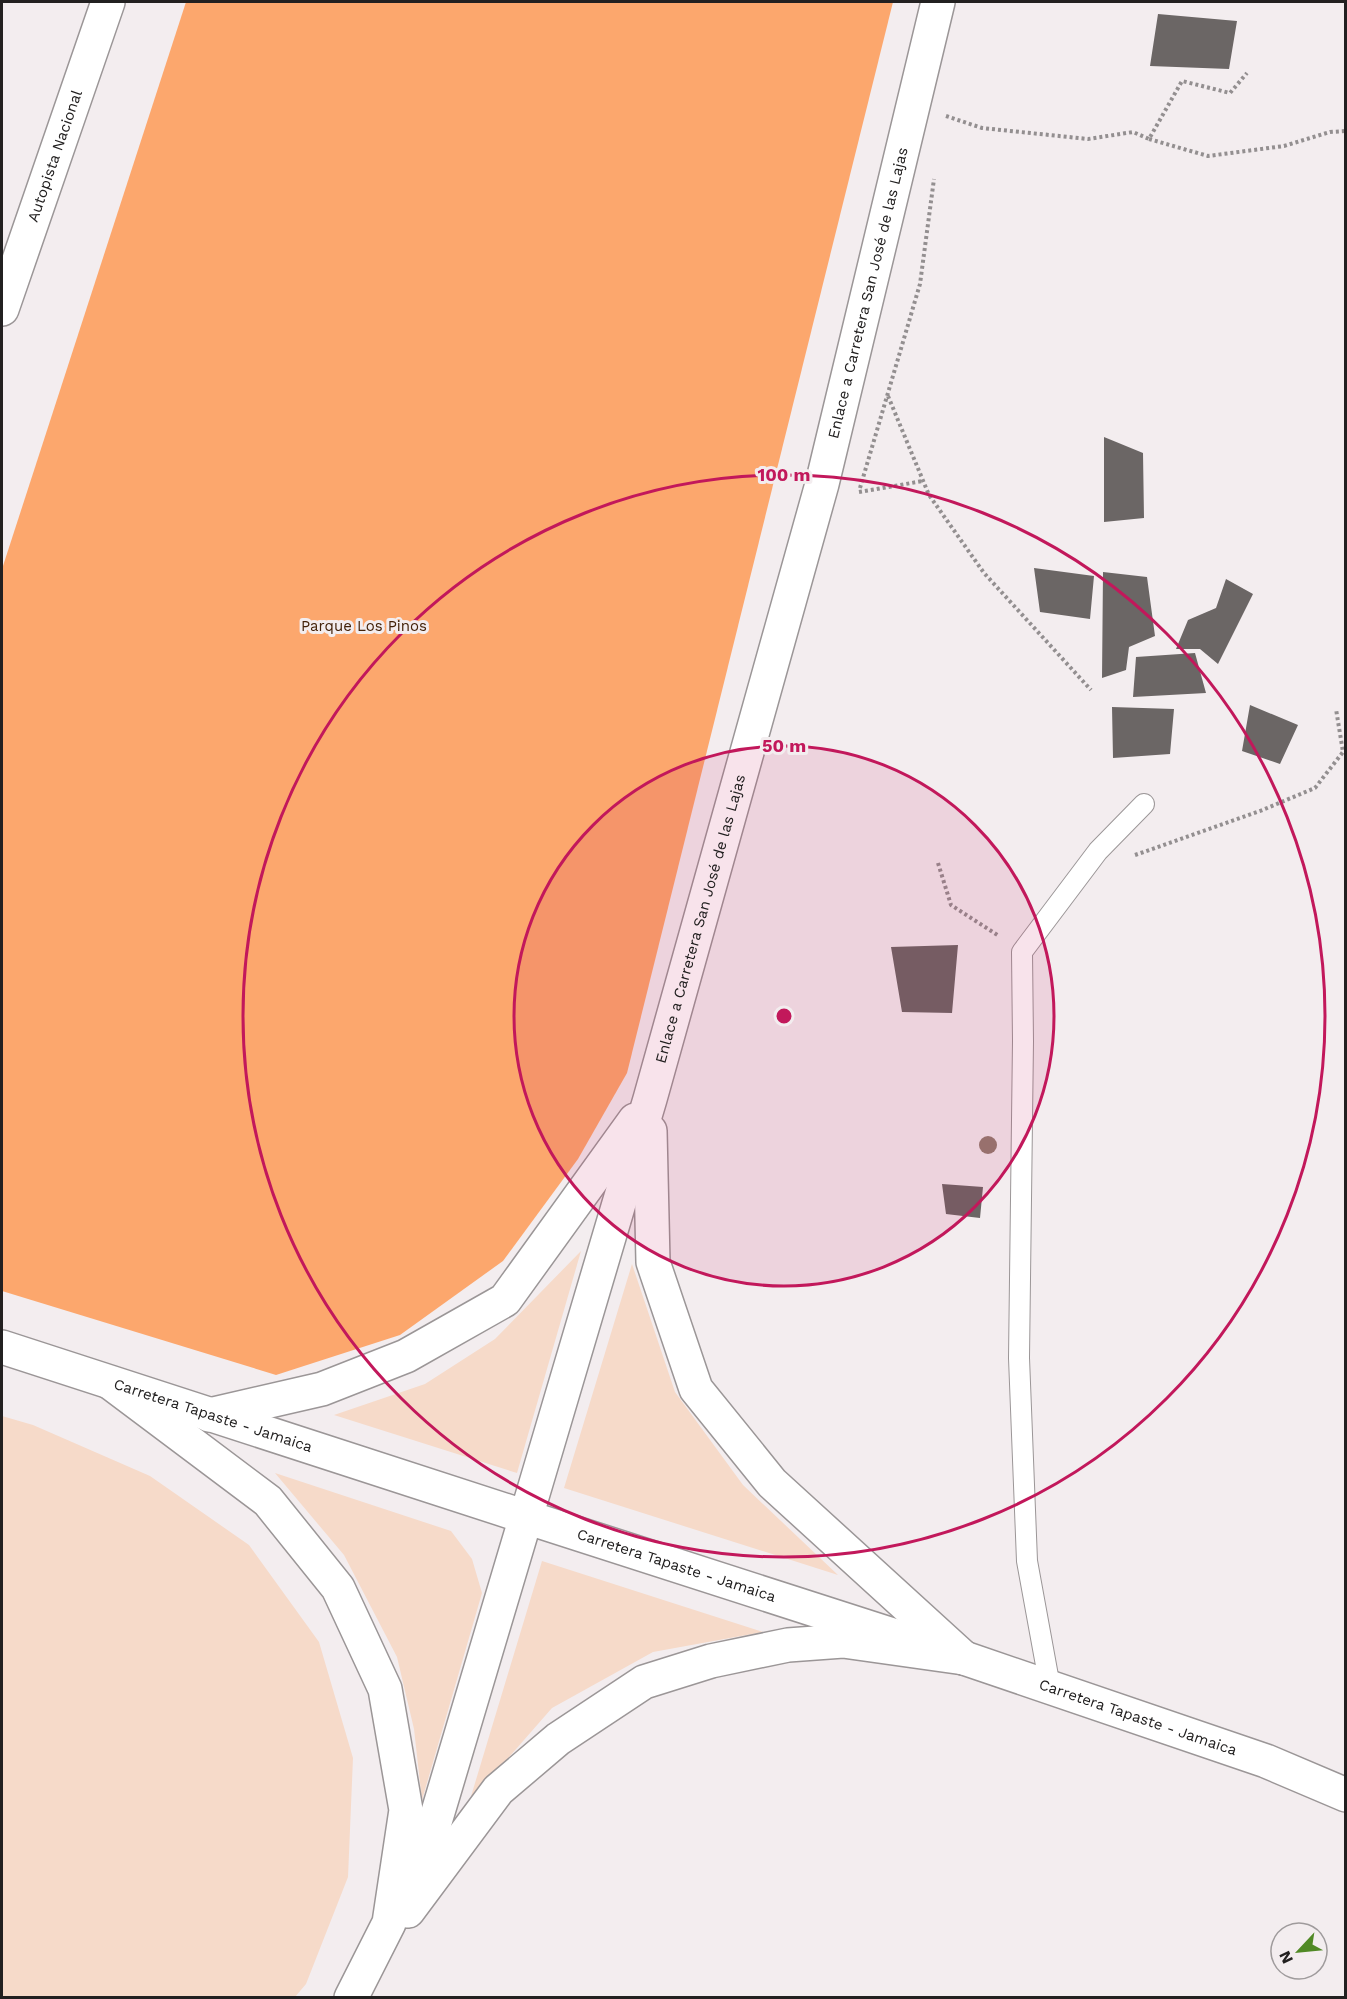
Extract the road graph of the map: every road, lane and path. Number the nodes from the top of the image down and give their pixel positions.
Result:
1 (108, 2) edge
2 (938, 2) edge
3 (1247, 73) dead end
4 (942, 115) dead end
5 (1346, 131) edge
6 (1149, 139) junction
7 (2, 309) edge
8 (888, 396) dead end
9 (923, 481) junction
10 (859, 492) dead end
11 (1091, 690) dead end
12 (1336, 709) dead end
13 (1144, 804) dead end
14 (938, 863) dead end
15 (1081, 874) junction
16 (1022, 952) junction
17 (650, 1099) junction
18 (2, 1347) edge
19 (111, 1383) junction
20 (209, 1415) junction
21 (526, 1517) junction
22 (964, 1658) junction
23 (1050, 1688) junction
24 (1346, 1796) edge
25 (408, 1911) junction
26 (351, 1998) edge
27 (369, 1998) edge

1 - 7 main road, Autopista Nacional
2 - 17 main road, Enlace a Carretera San José de las Lajas
3 - 6 path
4 - 6 path
5 - 6 path
8 - 9 path
9 - 10 path
9 - 11 path
12 - 15 path
13 - 15 lane
14 - 16 path
15 - 16 lane
16 - 23 lane
17 - 20 main road
17 - 21 main road, Enlace a Carretera San José de las Lajas
17 - 22 main road
18 - 19 main road, Carretera Tapaste - Jamaica
19 - 20 main road, Carretera Tapaste - Jamaica
19 - 26 main road
20 - 21 main road, Carretera Tapaste - Jamaica
21 - 22 main road, Carretera Tapaste - Jamaica
21 - 25 main road, Enlace a Carretera San José de las Lajas
22 - 23 main road, Carretera Tapaste - Jamaica
22 - 25 main road
23 - 24 main road, Carretera Tapaste - Jamaica
25 - 27 main road, Enlace a Carretera San José de las Lajas

